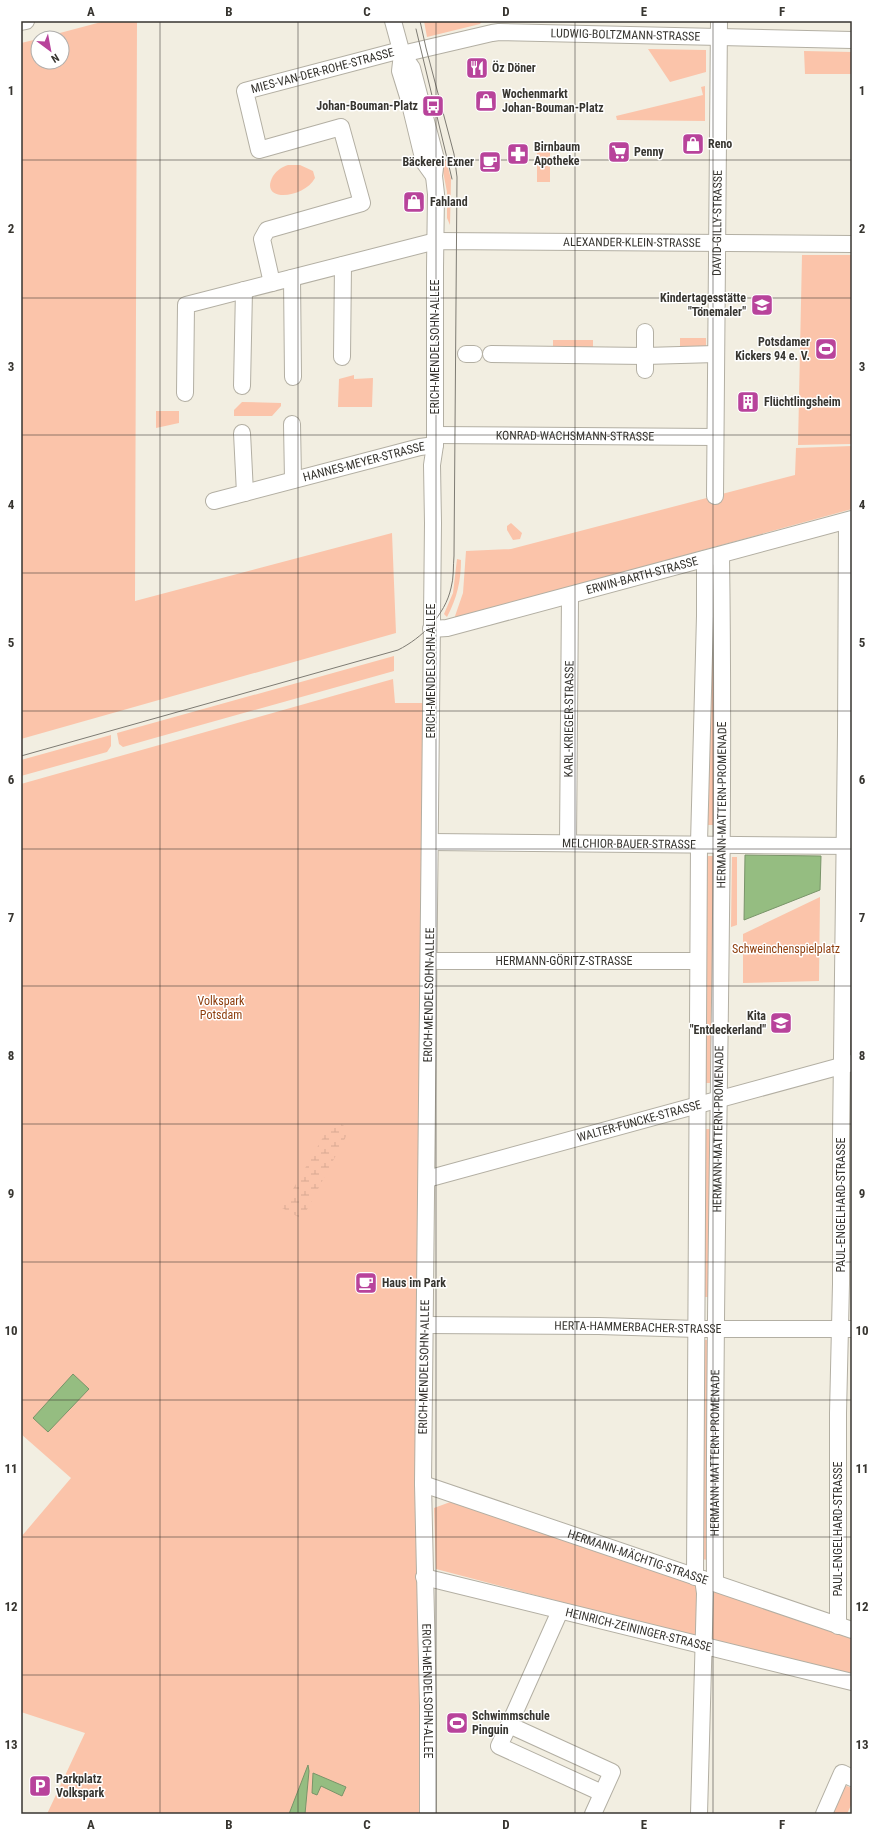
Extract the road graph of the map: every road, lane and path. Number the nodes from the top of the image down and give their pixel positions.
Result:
1 (26, 21) edge
2 (393, 21) edge
3 (719, 21) edge
4 (21, 22) edge
5 (719, 38) junction
6 (852, 40) edge
7 (402, 52) junction
8 (436, 241) junction
9 (717, 243) junction
10 (852, 244) edge
11 (343, 265) junction
12 (292, 278) junction
13 (272, 283) junction
14 (244, 290) junction
15 (645, 332) dead end
16 (491, 354) dead end
17 (716, 354) junction
18 (342, 357) dead end
19 (645, 363) junction
20 (293, 377) dead end
21 (242, 386) dead end
22 (185, 393) dead end
23 (292, 424) dead end
24 (242, 433) dead end
25 (715, 437) junction
26 (435, 440) junction
27 (293, 480) junction
28 (245, 493) junction
29 (715, 496) dead end
30 (214, 501) dead end
31 (850, 520) edge
32 (721, 555) junction
33 (704, 559) junction
34 (570, 596) junction
35 (431, 628) junction
36 (430, 842) junction
37 (568, 843) junction
38 (699, 843) junction
39 (721, 843) junction
40 (848, 846) edge
41 (429, 961) junction
42 (698, 961) junction
43 (847, 1065) edge
44 (719, 1100) junction
45 (697, 1105) junction
46 (427, 1179) junction
47 (425, 1325) junction
48 (696, 1329) junction
49 (715, 1329) junction
50 (846, 1329) edge
51 (423, 1484) junction
52 (424, 1577) junction
53 (704, 1580) junction
54 (560, 1611) junction
55 (845, 1628) edge
56 (703, 1646) junction
57 (852, 1682) edge
58 (509, 1725) junction
59 (852, 1778) edge
60 (602, 1793) junction
61 (428, 1814) edge
62 (593, 1814) edge
63 (699, 1814) edge
64 (824, 1814) edge

1 - 4 street
2 - 7 street, ERICH-MENDELSOHN-ALLEE
3 - 5 street, DAVID-GILLY-STRASSE
5 - 6 street, LUDWIG-BOLTZMANN-STRASSE
5 - 7 street, LUDWIG-BOLTZMANN-STRASSE
5 - 9 street, DAVID-GILLY-STRASSE
7 - 8 street, ERICH-MENDELSOHN-ALLEE
7 - 13 street, MIES-VAN-DER-ROHE-STRASSE
8 - 9 street, ALEXANDER-KLEIN-STRASSE
8 - 11 street, ALEXANDER-KLEIN-STRASSE
8 - 26 street, ERICH-MENDELSOHN-ALLEE
9 - 10 street, ALEXANDER-KLEIN-STRASSE
9 - 17 street, DAVID-GILLY-STRASSE
11 - 12 street, ALEXANDER-KLEIN-STRASSE
11 - 18 street
12 - 13 street, ALEXANDER-KLEIN-STRASSE
12 - 20 street
13 - 14 street, ALEXANDER-KLEIN-STRASSE
14 - 21 street
14 - 22 street, ALEXANDER-KLEIN-STRASSE
15 - 19 street
16 - 19 street
17 - 19 street
17 - 25 street, DAVID-GILLY-STRASSE
23 - 27 street, HANNES-MEYER-STRASSE
24 - 28 street
25 - 26 street, KONRAD-WACHSMANN-STRASSE
25 - 29 street, DAVID-GILLY-STRASSE
26 - 27 street, HANNES-MEYER-STRASSE
26 - 35 street, ERICH-MENDELSOHN-ALLEE
27 - 28 street, HANNES-MEYER-STRASSE
28 - 30 street, HANNES-MEYER-STRASSE
31 - 32 street, ERWIN-BARTH-STRASSE
31 - 40 street, PAUL-ENGELHARD-STRASSE
32 - 33 street, ERWIN-BARTH-STRASSE
32 - 39 street, HERMANN-MATTERN-PROMENADE
33 - 34 street, ERWIN-BARTH-STRASSE
33 - 38 street, HERMANN-MATTERN-PROMENADE
34 - 35 street, ERWIN-BARTH-STRASSE
34 - 37 street, KARL-KRIEGER-STRASSE
35 - 36 street, ERICH-MENDELSOHN-ALLEE
36 - 37 street, MELCHIOR-BAUER-STRASSE
36 - 41 street, ERICH-MENDELSOHN-ALLEE
37 - 38 street, MELCHIOR-BAUER-STRASSE
38 - 39 street, MELCHIOR-BAUER-STRASSE
38 - 42 street, HERMANN-MATTERN-PROMENADE
39 - 40 street, MELCHIOR-BAUER-STRASSE
39 - 44 street, HERMANN-MATTERN-PROMENADE
40 - 43 street, PAUL-ENGELHARD-STRASSE
41 - 42 street, HERMANN-GÖRITZ-STRASSE
41 - 46 street, ERICH-MENDELSOHN-ALLEE
42 - 45 street, HERMANN-MATTERN-PROMENADE
43 - 44 street, WALTER-FUNCKE-STRASSE
43 - 50 street, PAUL-ENGELHARD-STRASSE
44 - 45 street, WALTER-FUNCKE-STRASSE
44 - 49 street, HERMANN-MATTERN-PROMENADE
45 - 46 street, WALTER-FUNCKE-STRASSE
45 - 48 street, HERMANN-MATTERN-PROMENADE
46 - 47 street, ERICH-MENDELSOHN-ALLEE
47 - 48 street, HERTA-HAMMERBACHER-STRASSE
47 - 51 street, ERICH-MENDELSOHN-ALLEE
48 - 49 street, HERTA-HAMMERBACHER-STRASSE
48 - 53 street, HERMANN-MATTERN-PROMENADE
49 - 50 street, HERTA-HAMMERBACHER-STRASSE
49 - 53 street, HERMANN-MATTERN-PROMENADE
50 - 55 street, PAUL-ENGELHARD-STRASSE
51 - 52 street, ERICH-MENDELSOHN-ALLEE
51 - 53 street, HERMANN-MÄCHTIG-STRASSE
52 - 54 street, HEINRICH-ZEININGER-STRASSE
52 - 61 street, ERICH-MENDELSOHN-ALLEE
53 - 55 street, HERMANN-MÄCHTIG-STRASSE
53 - 56 street, HERMANN-MATTERN-PROMENADE
54 - 56 street, HEINRICH-ZEININGER-STRASSE
54 - 58 street
56 - 57 street, HEINRICH-ZEININGER-STRASSE
56 - 63 street, HERMANN-MATTERN-PROMENADE
58 - 60 street
58 - 60 street
59 - 64 street
60 - 62 street

